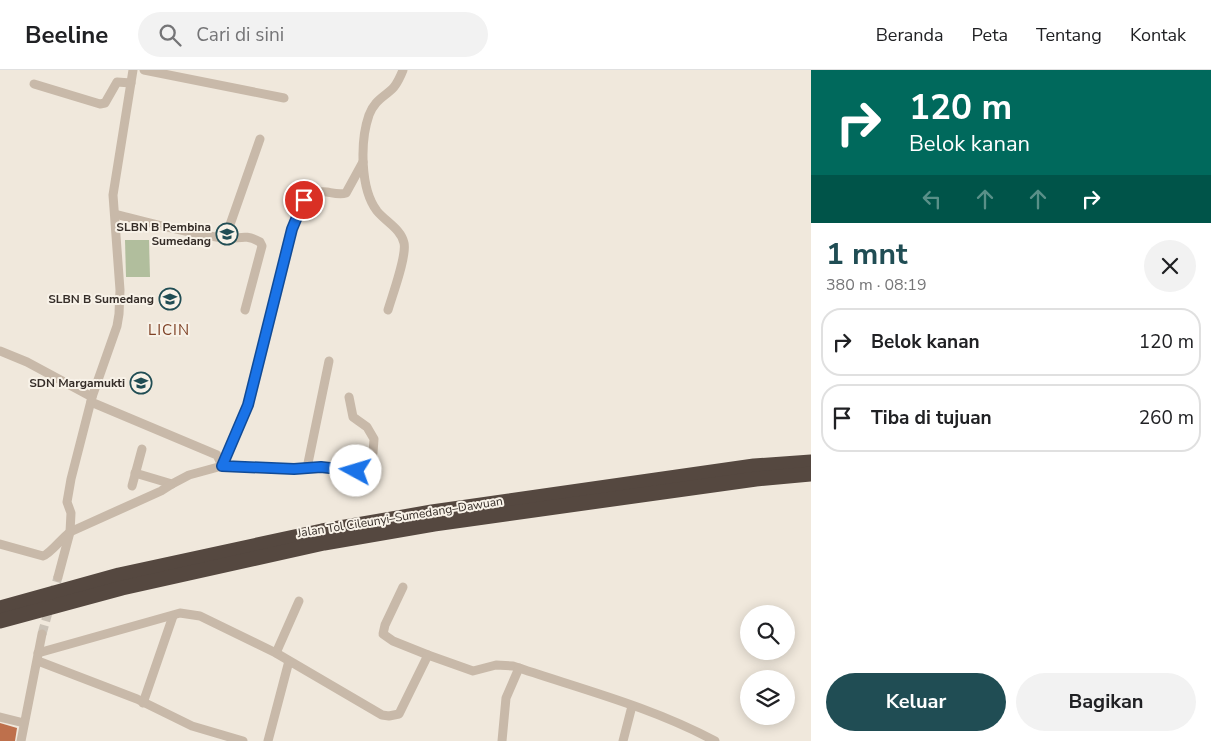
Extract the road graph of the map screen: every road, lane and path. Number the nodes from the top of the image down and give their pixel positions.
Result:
1 (134, 70) edge
2 (144, 70) edge
3 (403, 70) edge
4 (131, 83) junction
5 (34, 84) dead end
6 (284, 98) dead end
7 (260, 139) dead end
8 (363, 162) junction
9 (115, 214) junction
10 (226, 239) junction
11 (245, 310) dead end
12 (388, 310) dead end
13 (0, 351) edge
14 (329, 361) dead end
15 (348, 397) dead end
16 (92, 399) junction
17 (142, 449) dead end
18 (811, 462) edge
19 (222, 466) junction
20 (307, 468) junction
21 (135, 473) junction
22 (811, 474) edge
23 (172, 484) junction
24 (132, 486) dead end
25 (70, 532) junction
26 (0, 544) edge
27 (58, 577) tunnel mouth
28 (403, 587) dead end
29 (299, 601) dead end
30 (0, 608) edge
31 (173, 616) junction
32 (0, 621) edge
33 (42, 634) tunnel mouth
34 (276, 653) junction
35 (428, 654) junction
36 (38, 657) junction
37 (289, 661) junction
38 (519, 668) junction
39 (143, 702) junction
40 (632, 706) junction
41 (0, 717) edge
42 (24, 723) junction
43 (22, 741) edge
44 (243, 741) edge
45 (268, 741) edge
46 (502, 741) edge
47 (623, 741) edge
48 (715, 741) edge

1 - 4 street
2 - 6 street
3 - 8 street
4 - 5 street
4 - 9 street
7 - 10 street
8 - 12 street
8 - 19 street
9 - 10 street
9 - 16 street
10 - 11 street
13 - 16 street
14 - 20 street
15 - 20 street
16 - 19 street
16 - 25 street
17 - 21 street
18 - 30 highway, Jalan Tol Cileunyi–Sumedang–Dawuan
19 - 20 street
19 - 23 street
21 - 23 street
21 - 24 street
22 - 32 highway, Jalan Tol Cileunyi–Sumedang–Dawuan
23 - 25 street
25 - 26 street
25 - 27 street
28 - 35 street
29 - 34 street
31 - 34 street
31 - 36 street
31 - 39 street
33 - 36 street
34 - 37 street
35 - 37 street
35 - 38 street
36 - 39 street
36 - 42 street
37 - 45 street
38 - 40 street
38 - 46 street
39 - 44 street
40 - 47 street
40 - 48 street
41 - 42 street
42 - 43 street

